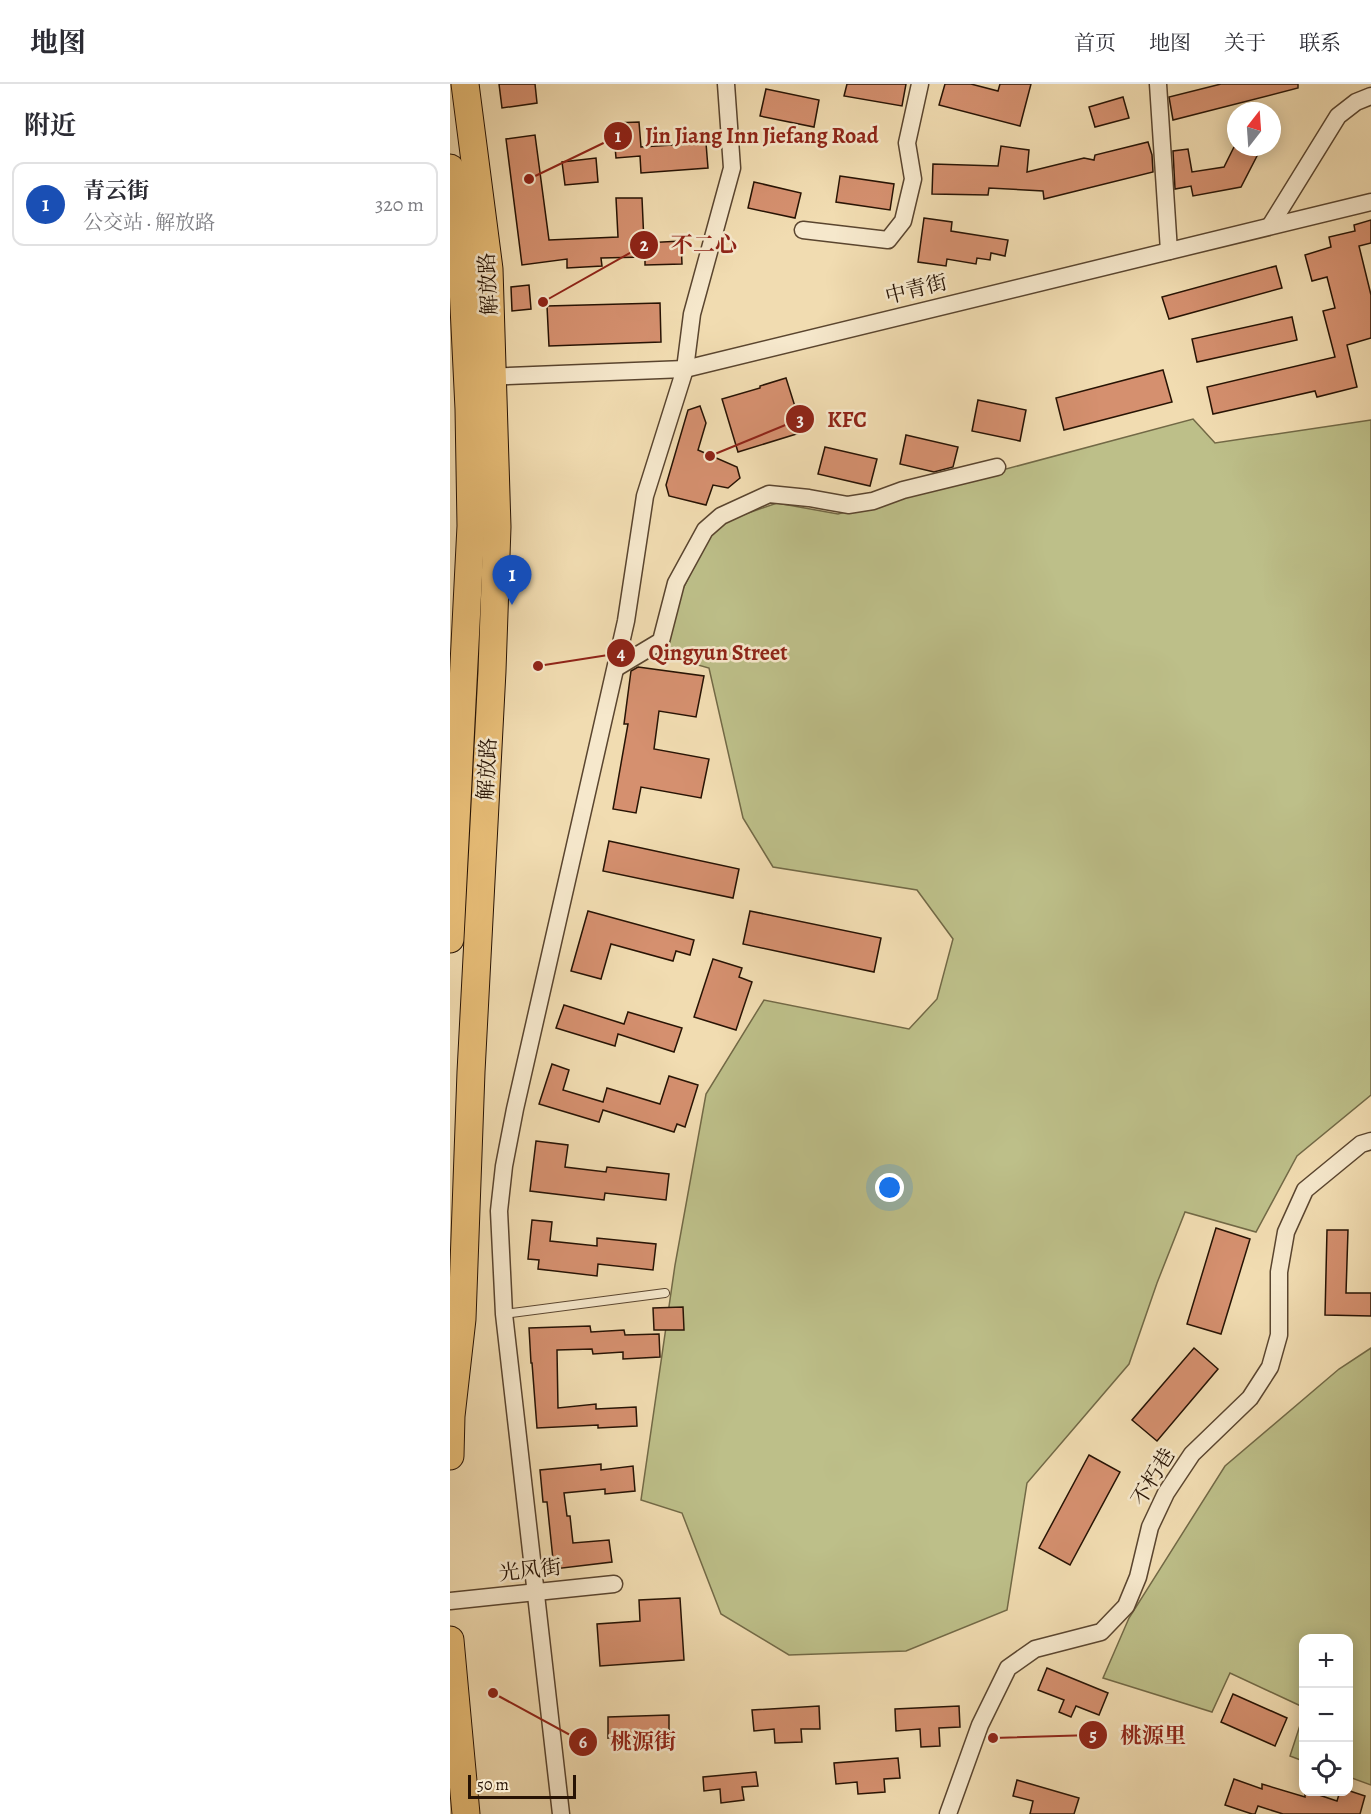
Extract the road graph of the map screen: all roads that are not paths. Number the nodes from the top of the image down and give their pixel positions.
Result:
1 (465, 84) edge
2 (726, 84) edge
3 (920, 84) edge
4 (1158, 84) edge
5 (1371, 96) edge
6 (450, 168) edge
7 (1371, 202) edge
8 (1270, 226) junction
9 (803, 230) dead end
10 (1169, 251) junction
11 (685, 369) junction
12 (479, 377) junction
13 (997, 467) dead end
14 (616, 668) junction
15 (454, 670) edge
16 (450, 939) edge
17 (1371, 1141) edge
18 (665, 1293) dead end
19 (504, 1314) junction
20 (450, 1456) edge
21 (614, 1584) dead end
22 (535, 1592) junction
23 (450, 1601) edge
24 (450, 1640) edge
25 (466, 1814) edge
26 (561, 1814) edge
27 (948, 1814) edge

1 - 12 main road, 解放路
2 - 11 street
3 - 9 street
4 - 10 street
5 - 8 street
6 - 12 main road
7 - 8 street, 中青街
8 - 10 street, 中青街
10 - 11 street, 中青街
11 - 12 street, 中青街
11 - 14 street
12 - 15 main road
12 - 20 main road, 解放路
13 - 14 street
14 - 19 street
15 - 16 main road
17 - 27 street, 不朽巷
18 - 19 lane
19 - 22 street
21 - 22 street, 光风街
22 - 23 street, 光风街
22 - 26 street
24 - 25 main road

